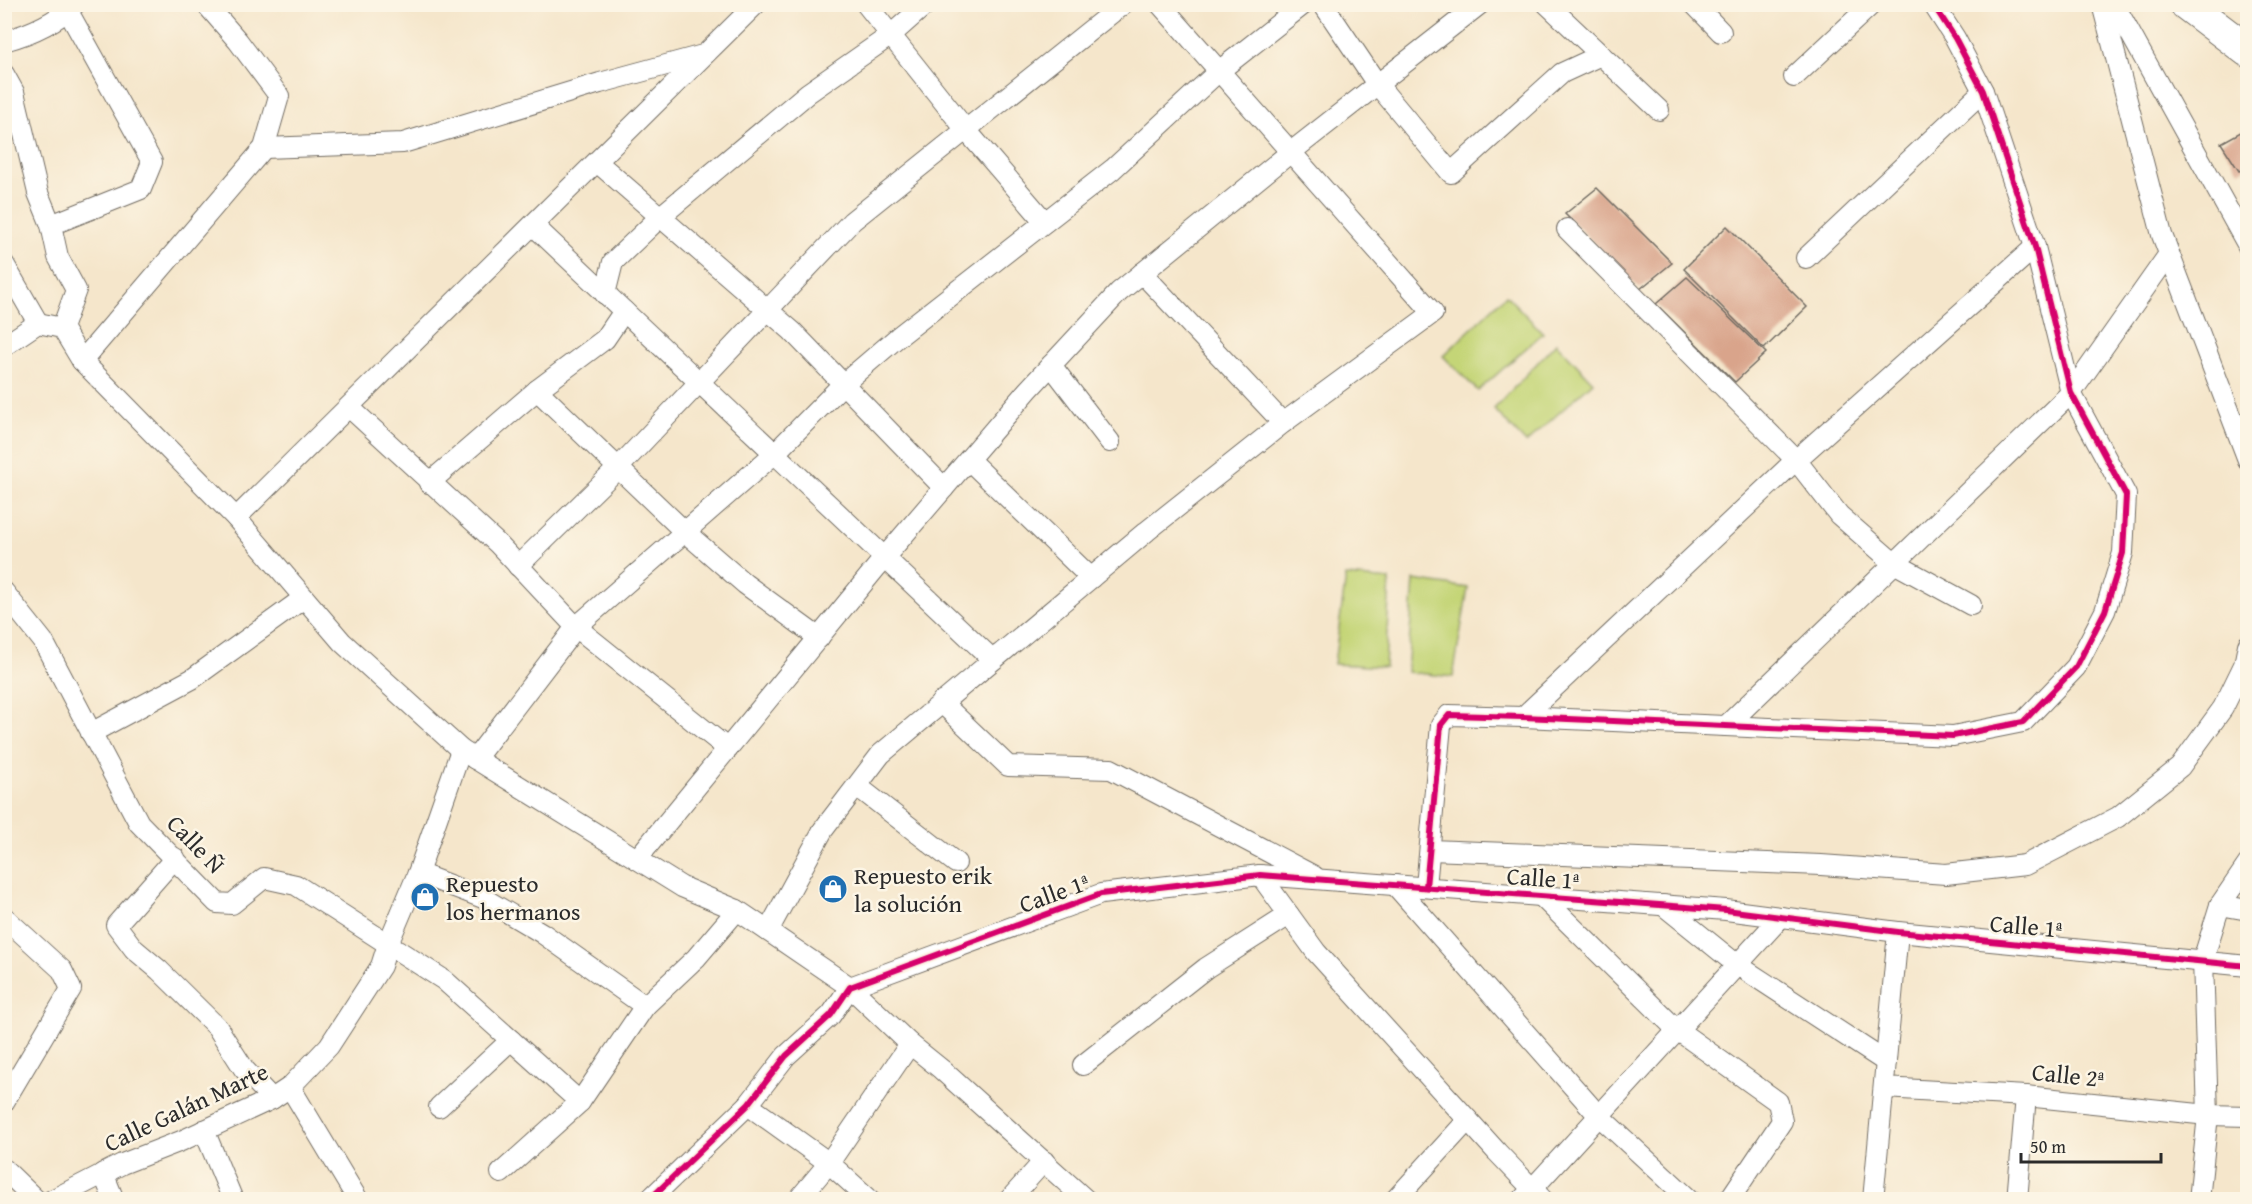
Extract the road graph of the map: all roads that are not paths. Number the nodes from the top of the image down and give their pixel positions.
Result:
1 (206, 4) edge
2 (756, 4) edge
3 (866, 4) edge
4 (926, 4) edge
5 (1123, 4) edge
6 (1160, 4) edge
7 (1304, 4) edge
8 (1323, 4) edge
9 (1480, 4) edge
10 (1547, 4) edge
11 (1694, 4) edge
12 (1872, 4) edge
13 (1932, 4) edge
14 (2102, 4) edge
15 (2114, 4) edge
16 (2186, 4) edge
17 (69, 7) edge
18 (1721, 32) dead end
19 (891, 35) junction
20 (4, 41) edge
21 (2247, 51) edge
22 (706, 55) junction
23 (1601, 55) junction
24 (1219, 71) junction
25 (4, 74) edge
26 (1794, 77) dead end
27 (1377, 84) junction
28 (1983, 91) junction
29 (1659, 110) dead end
30 (966, 130) junction
31 (264, 148) junction
32 (1291, 152) junction
33 (597, 162) junction
34 (661, 216) junction
35 (1045, 222) junction
36 (51, 225) junction
37 (533, 225) junction
38 (1567, 229) dead end
39 (2247, 246) edge
40 (2035, 247) junction
41 (2169, 254) junction
42 (1806, 258) dead end
43 (4, 264) edge
44 (1142, 273) junction
45 (605, 294) junction
46 (767, 309) junction
47 (624, 311) junction
48 (38, 323) junction
49 (62, 328) junction
50 (4, 346) edge
51 (82, 361) junction
52 (1052, 365) junction
53 (700, 384) junction
54 (843, 384) junction
55 (537, 390) junction
56 (2071, 393) junction
57 (349, 407) junction
58 (1283, 423) junction
59 (1110, 442) dead end
60 (774, 454) junction
61 (969, 460) junction
62 (1796, 460) junction
63 (2247, 460) edge
64 (618, 468) junction
65 (429, 483) junction
66 (944, 488) junction
67 (236, 518) junction
68 (685, 532) junction
69 (884, 558) junction
70 (1894, 563) junction
71 (518, 566) junction
72 (1091, 578) junction
73 (4, 592) edge
74 (304, 598) junction
75 (1971, 605) dead end
76 (576, 627) junction
77 (819, 638) junction
78 (2247, 645) edge
79 (993, 660) junction
80 (2246, 666) edge
81 (941, 702) junction
82 (1523, 717) junction
83 (1726, 726) junction
84 (91, 733) junction
85 (728, 749) junction
86 (468, 755) junction
87 (857, 786) junction
88 (1430, 850) junction
89 (175, 858) junction
90 (637, 859) junction
91 (956, 863) dead end
92 (2247, 864) edge
93 (418, 873) junction
94 (1260, 875) junction
95 (1322, 880) junction
96 (1395, 885) junction
97 (1426, 887) junction
98 (1540, 896) junction
99 (1663, 905) junction
100 (2220, 905) junction
101 (737, 910) junction
102 (2247, 910) edge
103 (1289, 915) junction
104 (4, 916) edge
105 (1781, 917) junction
106 (768, 932) junction
107 (1898, 932) junction
108 (388, 944) junction
109 (2203, 960) junction
110 (1736, 964) junction
111 (2247, 966) edge
112 (850, 987) junction
113 (645, 1006) junction
114 (1676, 1029) junction
115 (512, 1040) junction
116 (910, 1044) junction
117 (1886, 1062) junction
118 (1083, 1065) dead end
119 (290, 1087) junction
120 (1884, 1088) junction
121 (2026, 1096) junction
122 (272, 1100) junction
123 (4, 1102) edge
124 (580, 1102) junction
125 (748, 1105) junction
126 (439, 1107) dead end
127 (1598, 1115) junction
128 (2208, 1115) junction
129 (2247, 1116) edge
130 (1468, 1120) junction
131 (204, 1130) junction
132 (1044, 1161) junction
133 (829, 1162) junction
134 (4, 1169) edge
135 (104, 1173) junction
136 (501, 1173) dead end
137 (1532, 1196) edge
138 (36, 1200) edge
139 (52, 1200) edge
140 (114, 1200) edge
141 (233, 1200) edge
142 (358, 1200) edge
143 (649, 1200) edge
144 (798, 1200) edge
145 (870, 1200) edge
146 (1010, 1200) edge
147 (1086, 1200) edge
148 (1395, 1200) edge
149 (1690, 1200) edge
150 (1730, 1200) edge
151 (1874, 1200) edge
152 (2017, 1200) edge
153 (2199, 1200) edge

1 - 31 street
2 - 22 street
3 - 19 street
4 - 19 street
5 - 30 street
6 - 24 street
7 - 24 street, Calle Galán Marte
8 - 27 street
9 - 27 street
10 - 23 street
11 - 18 street
12 - 26 street
13 - 28 street
14 - 41 street
15 - 39 street
16 - 21 main road
17 - 20 street
17 - 36 street
19 - 30 street
19 - 34 street
22 - 31 street
22 - 33 street
23 - 27 street
23 - 29 street
24 - 32 street
24 - 35 street, Calle Galán Marte
25 - 36 street
27 - 32 street
28 - 40 street
28 - 42 street
30 - 35 street
30 - 46 street
31 - 51 street
32 - 44 street
32 - 58 street
33 - 34 street
33 - 37 street
34 - 45 street
34 - 46 street
35 - 54 street, Calle Galán Marte
36 - 49 street
37 - 45 street
37 - 57 street
38 - 62 street
40 - 56 street
40 - 62 street
41 - 56 street
41 - 63 street
43 - 48 street
44 - 52 street
44 - 58 street
45 - 47 street
46 - 53 street
46 - 54 street
47 - 53 street
47 - 55 street
48 - 49 street
48 - 50 street
49 - 51 street
51 - 67 street
52 - 59 street
52 - 61 street
53 - 60 street
53 - 64 street
54 - 60 street, Calle Galán Marte
54 - 66 street
55 - 64 street
55 - 65 street
56 - 70 street
56 - 83 street
57 - 65 street
57 - 67 street
58 - 72 street
60 - 68 street, Calle Galán Marte
60 - 69 street
61 - 66 street
61 - 72 street
62 - 70 street
62 - 82 street
64 - 68 street
64 - 71 street
65 - 71 street
66 - 69 street
67 - 74 street
68 - 76 street, Calle Galán Marte
68 - 77 street
69 - 77 street
69 - 79 street
70 - 75 street
70 - 83 street
71 - 76 street
72 - 79 street
73 - 84 street, Calle Ñ
74 - 84 street
74 - 86 street
76 - 85 street
76 - 86 street, Calle Galán Marte
77 - 85 street
78 - 80 street
79 - 81 street
80 - 88 street
81 - 87 street
81 - 95 street
82 - 83 street
82 - 88 street
84 - 89 street, Calle Ñ
85 - 90 street
86 - 90 street
86 - 93 street, Calle Galán Marte
87 - 91 street
87 - 106 street
88 - 97 street
89 - 108 street, Calle Ñ
89 - 122 street
90 - 101 street
92 - 100 street
93 - 108 street, Calle Galán Marte
93 - 113 street
94 - 95 street, Calle 1ª
94 - 103 street
94 - 112 street, Calle 1ª
95 - 96 street, Calle 1ª
96 - 97 street, Calle 1ª
96 - 127 street
97 - 98 street, Calle 1ª
98 - 99 street, Calle 1ª
98 - 114 street
99 - 105 street, Calle 1ª
99 - 110 street
100 - 102 street
100 - 109 street
101 - 106 street
101 - 113 street
103 - 118 street
103 - 130 street
104 - 123 street
105 - 107 street, Calle 1ª
105 - 110 street
106 - 112 street
107 - 109 street, Calle 1ª
107 - 117 street
108 - 115 street, Calle Ñ
108 - 119 street, Calle Galán Marte
109 - 111 street, Calle 1ª
109 - 128 street
110 - 114 street
110 - 117 street
112 - 116 street
112 - 125 street
113 - 124 street
114 - 127 street
114 - 150 street
115 - 124 street, Calle Ñ
115 - 126 street
116 - 132 street
116 - 133 street
117 - 120 street
119 - 122 street, Calle Galán Marte
119 - 142 street
120 - 121 street, Calle 2ª
120 - 151 street
121 - 128 street, Calle 2ª
121 - 152 street
122 - 131 street, Calle Galán Marte
124 - 136 street
125 - 133 street
125 - 143 street
127 - 137 street
127 - 149 street
128 - 129 street, Calle 2ª
128 - 153 street
130 - 137 street
130 - 148 street
131 - 135 street, Calle Galán Marte
131 - 141 street
132 - 146 street
132 - 147 street
133 - 144 street
133 - 145 street
134 - 138 street
135 - 139 street, Calle Galán Marte
135 - 140 street

